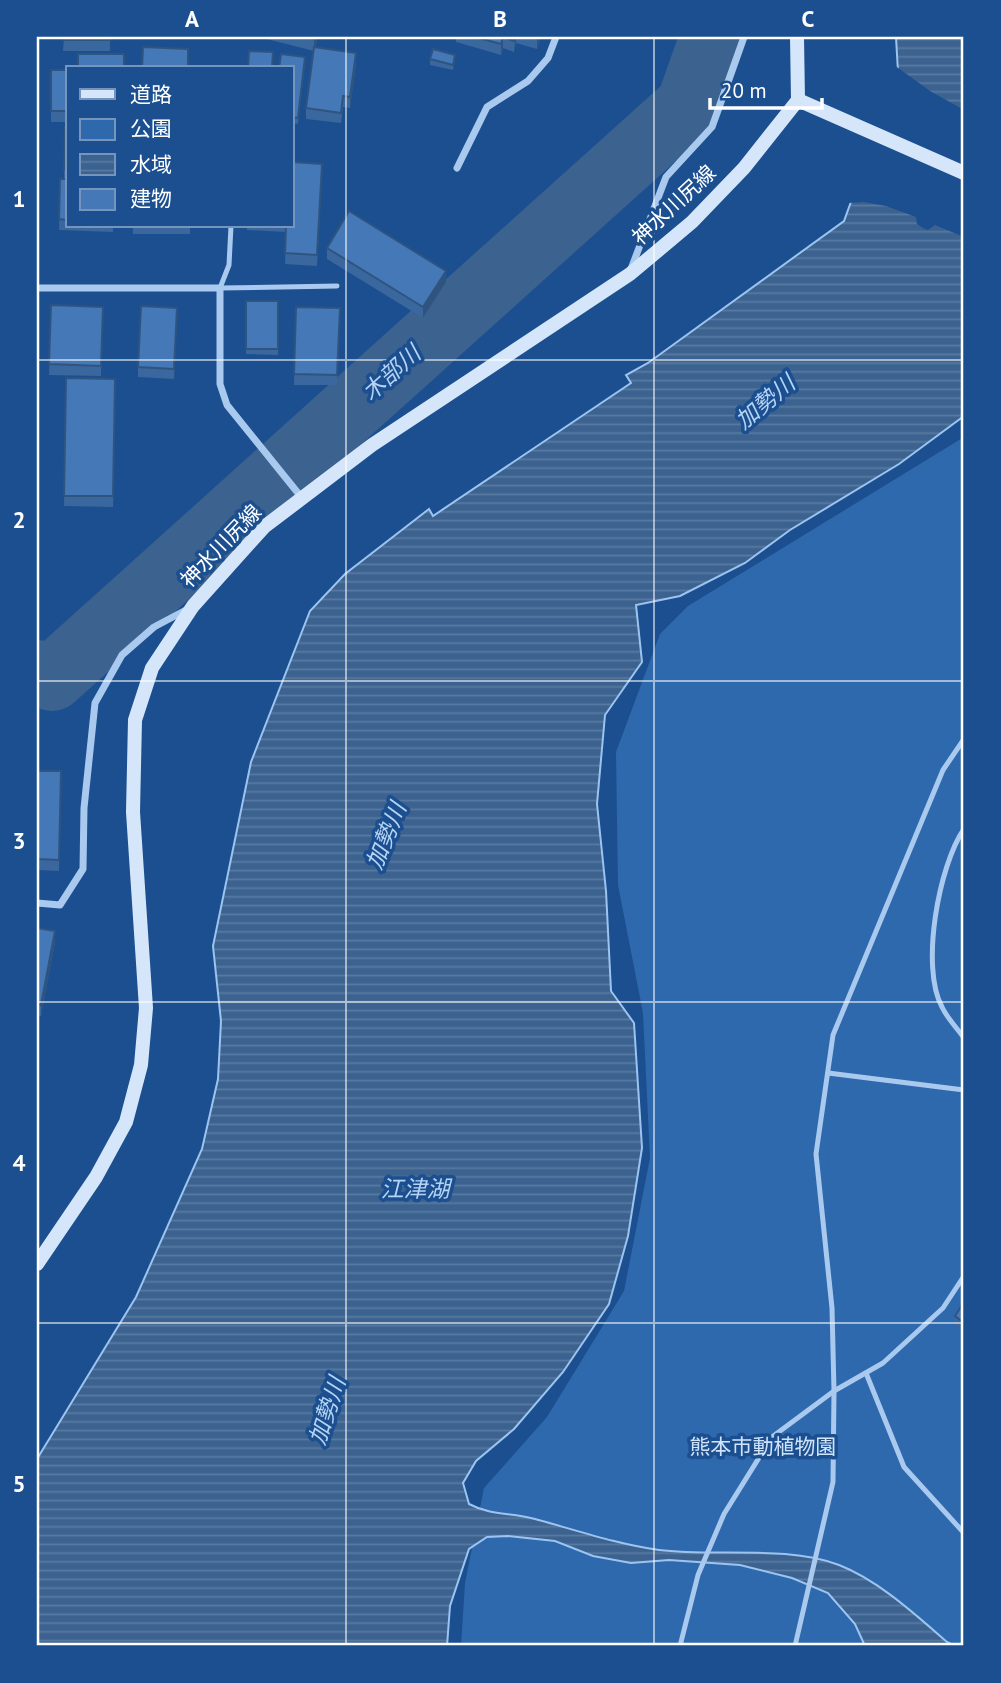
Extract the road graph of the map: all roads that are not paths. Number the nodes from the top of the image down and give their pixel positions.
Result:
1 (556, 37) edge
2 (744, 37) edge
3 (797, 37) edge
4 (798, 100) junction
5 (457, 168) dead end
6 (964, 173) edge
7 (231, 228) edge
8 (630, 274) junction
9 (337, 286) dead end
10 (37, 288) edge
11 (220, 288) junction
12 (302, 498) junction
13 (193, 606) junction
14 (964, 739) edge
15 (964, 829) edge
16 (956, 842) junction
17 (964, 845) edge
18 (37, 903) edge
19 (964, 1038) edge
20 (828, 1073) junction
21 (964, 1090) edge
22 (37, 1264) edge
23 (964, 1276) edge
24 (866, 1373) junction
25 (834, 1391) junction
26 (964, 1533) edge
27 (680, 1646) edge
28 (795, 1646) edge

1 - 5 street
2 - 8 street
3 - 4 main road
4 - 6 main road
4 - 8 main road, 神水川尻線
7 - 11 lane
8 - 12 main road, 神水川尻線
9 - 11 lane
10 - 11 street
11 - 12 street
12 - 13 main road, 神水川尻線
13 - 18 street
13 - 22 main road, 神水川尻線
14 - 20 lane
15 - 16 lane
16 - 17 lane
16 - 19 lane
20 - 21 lane
20 - 25 lane
23 - 24 lane
24 - 25 lane
24 - 26 lane
25 - 27 lane
25 - 28 lane

